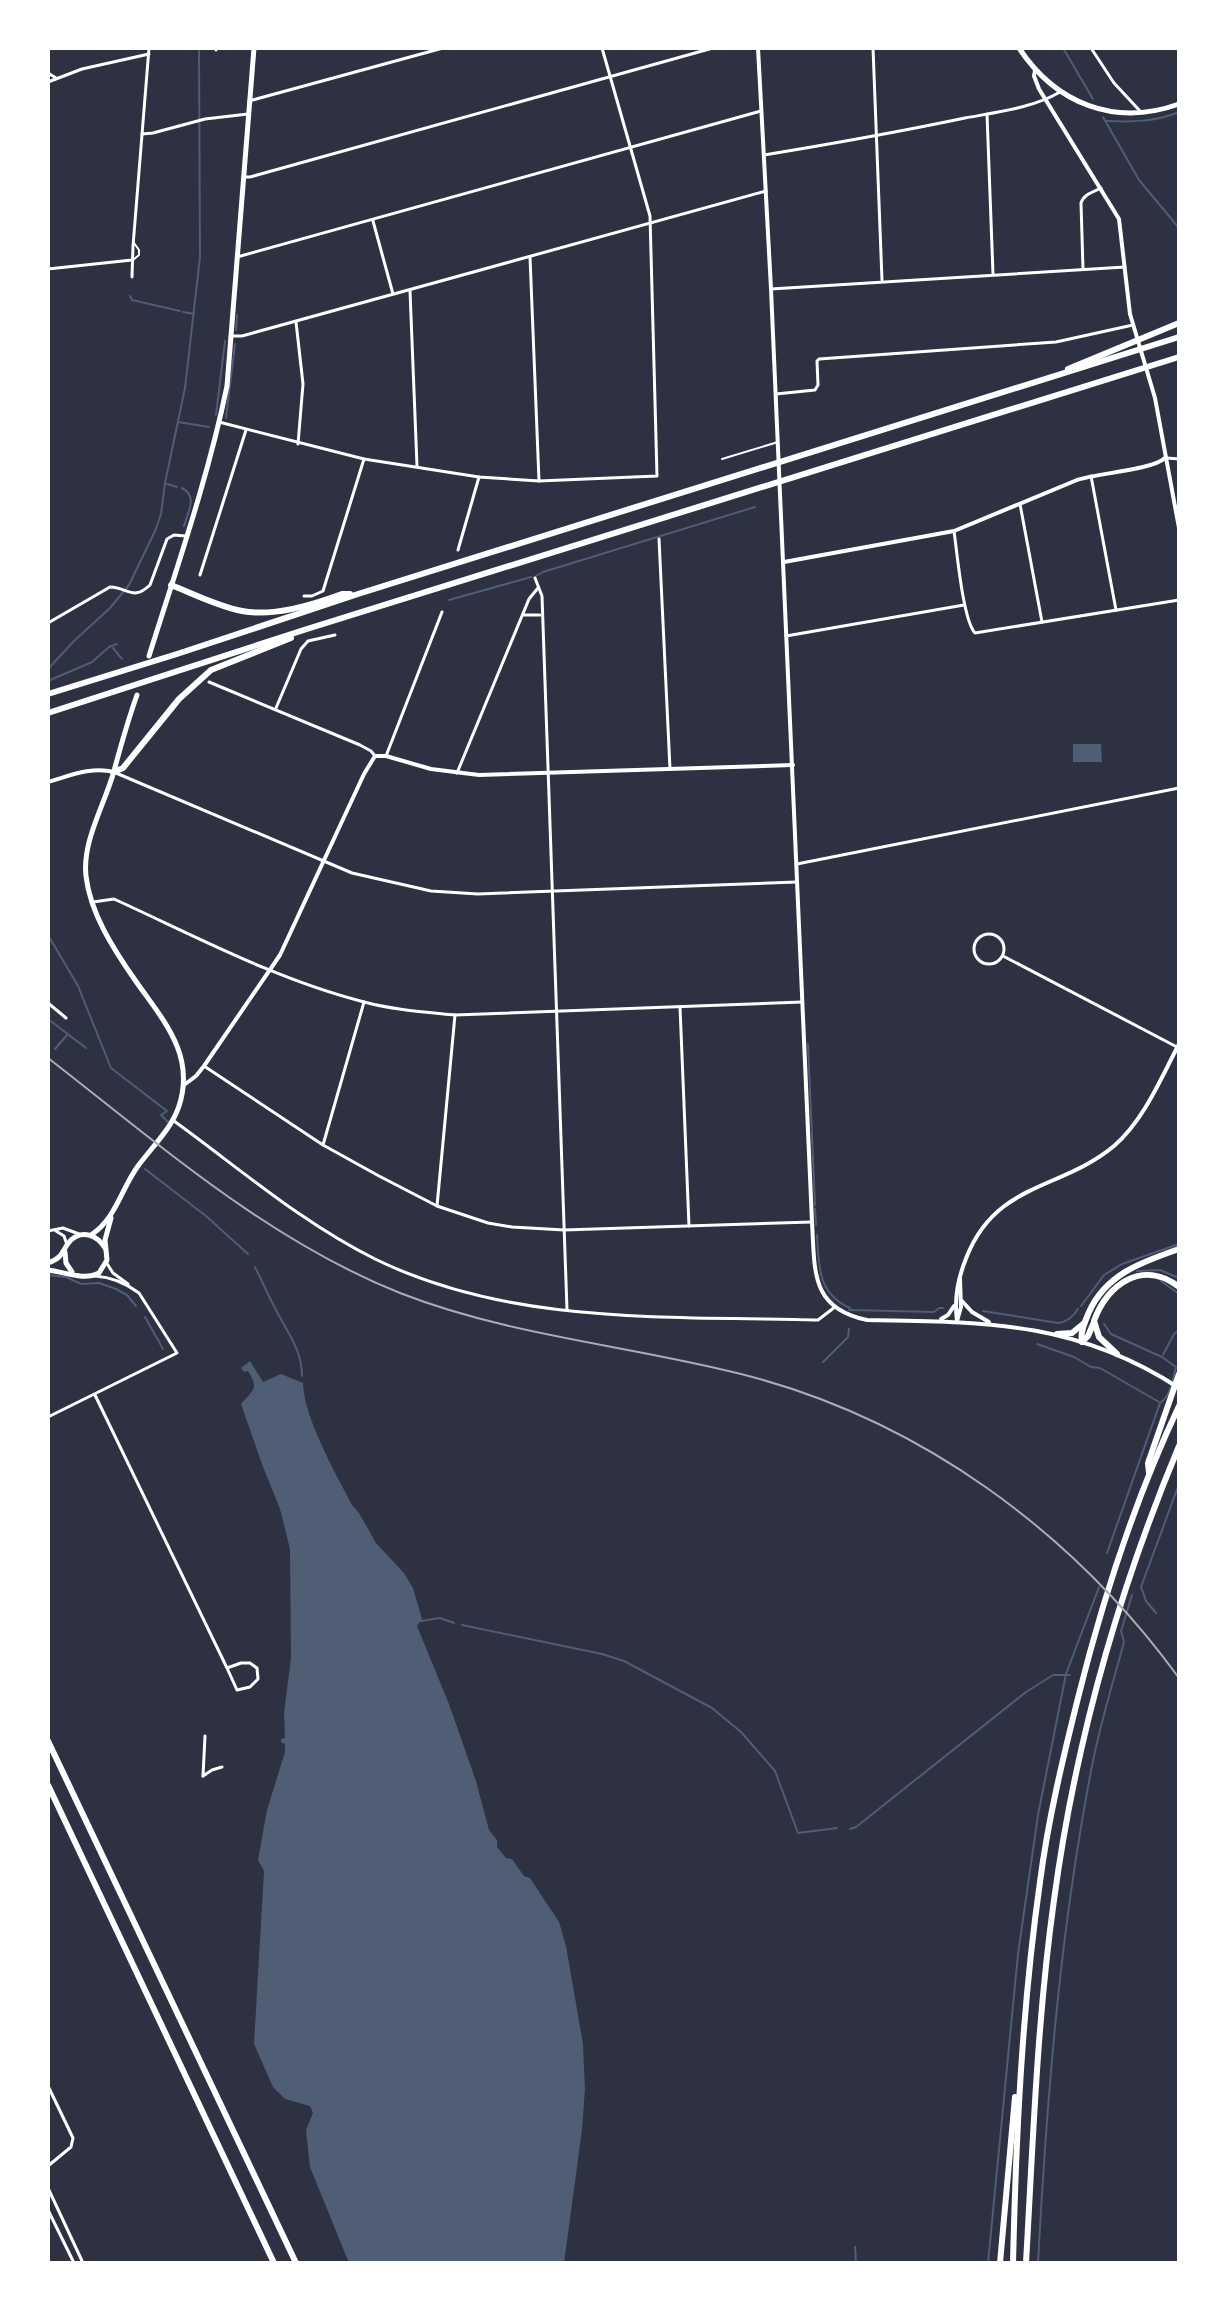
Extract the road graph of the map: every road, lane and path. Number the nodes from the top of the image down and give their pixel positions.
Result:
1 (149, 48) edge
2 (254, 48) edge
3 (443, 48) edge
4 (602, 48) edge
5 (713, 48) edge
6 (758, 48) edge
7 (873, 48) edge
8 (1019, 48) edge
9 (1091, 48) edge
10 (149, 54) junction
11 (1035, 70) junction
12 (48, 73) edge
13 (610, 76) junction
14 (56, 78) junction
15 (48, 82) edge
16 (1060, 92) junction
17 (1046, 100) junction
18 (249, 101) junction
19 (1179, 104) edge
20 (761, 111) junction
21 (1142, 112) junction
22 (248, 114) junction
23 (987, 114) junction
24 (142, 134) junction
25 (876, 137) junction
26 (631, 147) junction
27 (764, 155) junction
28 (243, 177) junction
29 (1102, 188) junction
30 (766, 191) junction
31 (373, 219) junction
32 (649, 222) junction
33 (237, 257) junction
34 (530, 257) junction
35 (132, 260) junction
36 (1125, 267) junction
37 (48, 269) edge
38 (1083, 269) junction
39 (993, 274) junction
40 (132, 277) dead end
41 (882, 282) junction
42 (771, 289) junction
43 (410, 291) junction
44 (393, 294) junction
45 (296, 322) junction
46 (1179, 323) edge
47 (1133, 325) junction
48 (230, 336) junction
49 (1137, 337) junction
50 (1179, 337) edge
51 (1179, 357) edge
52 (776, 394) junction
53 (985, 399) junction
54 (219, 422) junction
55 (246, 430) junction
56 (298, 444) junction
57 (778, 444) junction
58 (1165, 458) junction
59 (364, 459) junction
60 (722, 459) dead end
61 (1179, 459) edge
62 (417, 466) junction
63 (1091, 475) junction
64 (479, 477) junction
65 (539, 481) junction
66 (1020, 502) junction
67 (1179, 528) edge
68 (954, 531) junction
69 (186, 536) junction
70 (659, 539) dead end
71 (458, 550) dead end
72 (784, 562) junction
73 (200, 575) dead end
74 (535, 578) dead end
75 (171, 585) junction
76 (538, 588) junction
77 (358, 594) junction
78 (304, 596) dead end
79 (1179, 600) edge
80 (965, 605) junction
81 (1116, 610) junction
82 (442, 612) dead end
83 (524, 615) junction
84 (541, 615) junction
85 (1042, 622) junction
86 (48, 623) edge
87 (307, 629) junction
88 (335, 635) dead end
89 (786, 636) junction
90 (151, 659) junction
91 (209, 682) dead end
92 (48, 694) edge
93 (137, 695) dead end
94 (276, 708) junction
95 (48, 713) edge
96 (375, 756) junction
97 (386, 756) junction
98 (793, 765) junction
99 (670, 769) junction
100 (114, 772) junction
101 (457, 773) junction
102 (548, 774) junction
103 (48, 782) edge
104 (1179, 788) edge
105 (323, 862) junction
106 (797, 864) junction
107 (797, 882) junction
108 (552, 892) junction
109 (93, 902) junction
110 (1003, 956) junction
111 (271, 970) junction
112 (364, 1002) junction
113 (802, 1002) junction
114 (48, 1003) edge
115 (680, 1007) junction
116 (556, 1011) junction
117 (455, 1015) junction
118 (66, 1018) dead end
119 (1178, 1045) edge
120 (204, 1066) junction
121 (184, 1085) junction
122 (172, 1120) junction
123 (323, 1145) junction
124 (437, 1206) junction
125 (111, 1217) junction
126 (812, 1222) junction
127 (689, 1226) junction
128 (50, 1230) edge
129 (564, 1230) junction
130 (83, 1235) junction
131 (91, 1235) junction
132 (106, 1249) junction
133 (1179, 1249) edge
134 (65, 1251) junction
135 (106, 1262) junction
136 (48, 1263) edge
137 (48, 1270) edge
138 (76, 1275) junction
139 (92, 1276) junction
140 (960, 1276) junction
141 (131, 1287) junction
142 (1179, 1287) edge
143 (961, 1298) junction
144 (955, 1303) junction
145 (835, 1307) junction
146 (567, 1310) junction
147 (937, 1321) junction
148 (957, 1321) junction
149 (1094, 1321) junction
150 (1085, 1322) junction
151 (991, 1323) junction
152 (1057, 1334) junction
153 (1082, 1342) junction
154 (1117, 1354) junction
155 (1179, 1374) edge
156 (1179, 1388) edge
157 (95, 1395) junction
158 (1179, 1406) edge
159 (48, 1417) edge
160 (1179, 1446) edge
161 (1149, 1477) junction
162 (227, 1668) junction
163 (205, 1736) dead end
164 (48, 1741) edge
165 (222, 1767) dead end
166 (48, 1785) edge
167 (1020, 2074) junction
168 (48, 2086) edge
169 (48, 2166) edge
170 (48, 2188) edge
171 (48, 2210) edge
172 (74, 2263) edge
173 (83, 2263) edge
174 (273, 2263) edge
175 (296, 2263) edge
176 (1000, 2263) edge
177 (1013, 2263) edge
178 (1026, 2263) edge

1 - 10 street
2 - 18 main road
3 - 18 street
4 - 13 street
5 - 13 street
6 - 20 street
7 - 25 street
8 - 11 main road
9 - 21 street
10 - 14 street
10 - 24 street
11 - 16 main road
11 - 17 street
12 - 14 street
13 - 26 street
13 - 28 street
14 - 15 street
16 - 17 street
16 - 21 main road
17 - 23 street
17 - 29 street
18 - 22 main road
19 - 21 main road
20 - 26 street
20 - 27 street
22 - 24 street
22 - 28 main road
23 - 25 street
23 - 39 street
24 - 35 street
25 - 27 street
25 - 41 street
26 - 31 street
26 - 32 street
27 - 30 street
28 - 33 main road
29 - 36 street
29 - 38 street
30 - 32 street
30 - 42 street
31 - 33 street
31 - 44 street
32 - 34 street
32 - 65 street
33 - 48 main road
34 - 43 street
34 - 65 street
35 - 37 street
35 - 40 street
36 - 38 street
36 - 47 street
38 - 39 street
39 - 41 street
41 - 42 street
42 - 52 street
43 - 44 street
43 - 62 street
44 - 45 street
45 - 48 street
45 - 56 street
46 - 49 highway
47 - 49 street
47 - 52 street
48 - 54 main road
49 - 53 highway
49 - 58 street
50 - 53 highway
51 - 87 highway
52 - 57 street
53 - 77 highway
54 - 55 street
54 - 69 main road
55 - 56 street
55 - 73 street
56 - 59 street
57 - 60 lane
57 - 72 street
58 - 61 street
58 - 63 street
58 - 67 street
59 - 62 street
59 - 78 street
62 - 64 street
63 - 66 street
63 - 81 street
64 - 65 street
64 - 71 street
66 - 68 street
66 - 85 street
68 - 72 street
68 - 80 street
69 - 75 main road
69 - 86 street
70 - 99 street
72 - 89 street
74 - 76 street
75 - 77 highway
75 - 90 main road
76 - 83 street
76 - 84 street
77 - 90 highway
79 - 81 street
80 - 85 street
80 - 89 street
81 - 85 street
82 - 97 street
83 - 84 street
83 - 101 street
84 - 102 street
87 - 95 highway
87 - 100 highway
88 - 94 street
89 - 98 street
90 - 92 highway
91 - 94 street
93 - 100 main road
94 - 96 street
96 - 97 street
96 - 105 street
97 - 101 street
98 - 99 street
98 - 106 street
99 - 102 street
100 - 103 street
100 - 105 street
100 - 109 main road
101 - 102 street
102 - 108 street
104 - 106 street
105 - 108 street
105 - 111 street
106 - 107 street
107 - 108 street
107 - 113 street
108 - 116 street
109 - 111 street
109 - 121 main road
110 - 110 street
110 - 119 street
111 - 112 street
111 - 120 street
112 - 117 street
112 - 123 street
113 - 115 street
113 - 126 street
114 - 118 street
115 - 116 street
115 - 127 street
116 - 117 street
116 - 129 street
117 - 124 street
119 - 140 street
120 - 121 street
120 - 123 street
121 - 122 main road
122 - 125 main road
122 - 146 street
123 - 124 street
124 - 129 street
125 - 131 main road
125 - 132 main road
126 - 127 street
126 - 145 street
127 - 129 street
128 - 130 street
128 - 134 street
129 - 146 street
130 - 131 main road
130 - 134 main road
131 - 132 main road
132 - 135 main road
133 - 150 highway
134 - 136 main road
134 - 138 main road
135 - 139 main road
135 - 141 street
137 - 138 main road
138 - 139 main road
139 - 141 street
140 - 143 street
140 - 144 street
141 - 157 street
142 - 149 highway
143 - 148 street
143 - 151 street
144 - 147 street
144 - 148 street
145 - 146 street
145 - 147 street
147 - 148 street
148 - 151 street
149 - 153 highway
149 - 154 highway
150 - 152 highway
150 - 153 highway
151 - 152 street
152 - 153 street
153 - 154 street
154 - 156 street
155 - 161 highway
157 - 159 street
157 - 162 street
158 - 161 highway
160 - 178 highway
161 - 167 highway
162 - 162 street
163 - 165 street
164 - 175 highway
166 - 174 highway
167 - 176 highway
167 - 177 highway
168 - 169 street
170 - 173 street
171 - 172 street

